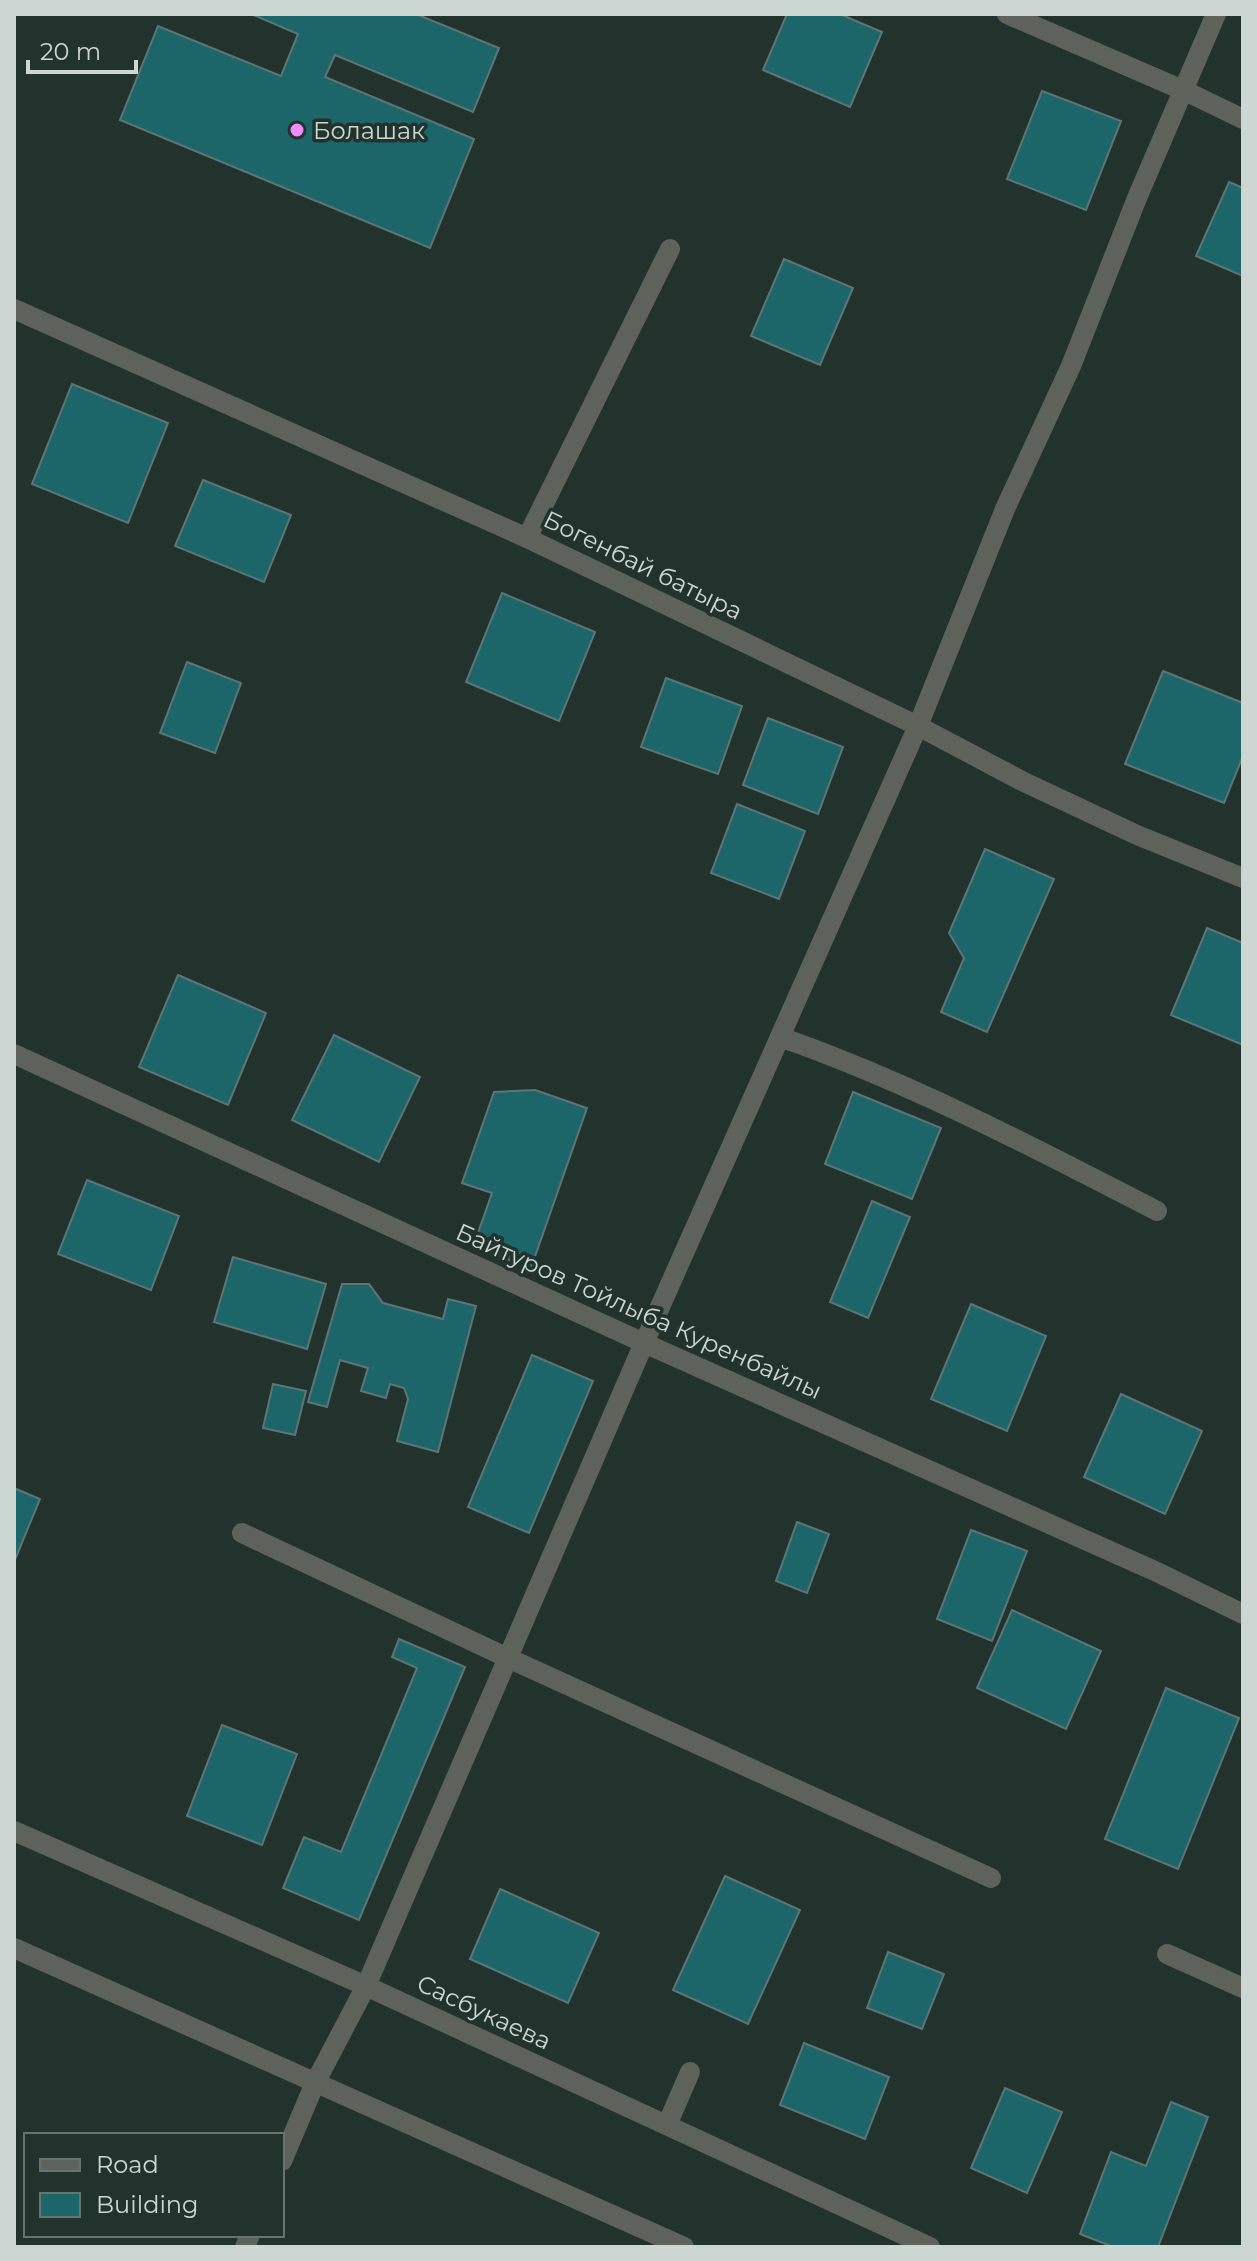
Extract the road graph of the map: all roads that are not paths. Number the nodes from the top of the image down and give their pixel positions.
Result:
1 (1007, 14) edge
2 (1216, 14) edge
3 (1185, 91) junction
4 (1243, 119) edge
5 (670, 249) dead end
6 (14, 309) edge
7 (527, 538) junction
8 (918, 726) junction
9 (1243, 878) edge
10 (780, 1037) junction
11 (14, 1054) edge
12 (1157, 1211) dead end
13 (644, 1343) junction
14 (242, 1533) dead end
15 (1243, 1614) edge
16 (508, 1658) junction
17 (14, 1831) edge
18 (991, 1878) dead end
19 (14, 1948) edge
20 (1167, 1954) dead end
21 (366, 1986) junction
22 (1243, 1988) edge
23 (690, 2072) dead end
24 (315, 2083) junction
25 (667, 2125) junction
26 (284, 2156) edge
27 (684, 2247) edge
28 (930, 2247) edge

1 - 3 street
2 - 3 street
3 - 4 street
3 - 8 street
5 - 7 street
6 - 7 street, Богенбай батыра
7 - 8 street, Богенбай батыра
8 - 9 street, Богенбай батыра
8 - 10 street
10 - 12 street
10 - 13 street
11 - 13 street, Байтуров Тойлыба Куренбайлы
13 - 15 street, Байтуров Тойлыба Куренбайлы
13 - 16 street
14 - 16 street
16 - 18 street
16 - 21 street
17 - 21 street, Сасбукаева
19 - 24 street
20 - 22 street
21 - 24 street
21 - 25 street, Сасбукаева
23 - 25 street
24 - 26 street
24 - 27 street
25 - 28 street, Сасбукаева

